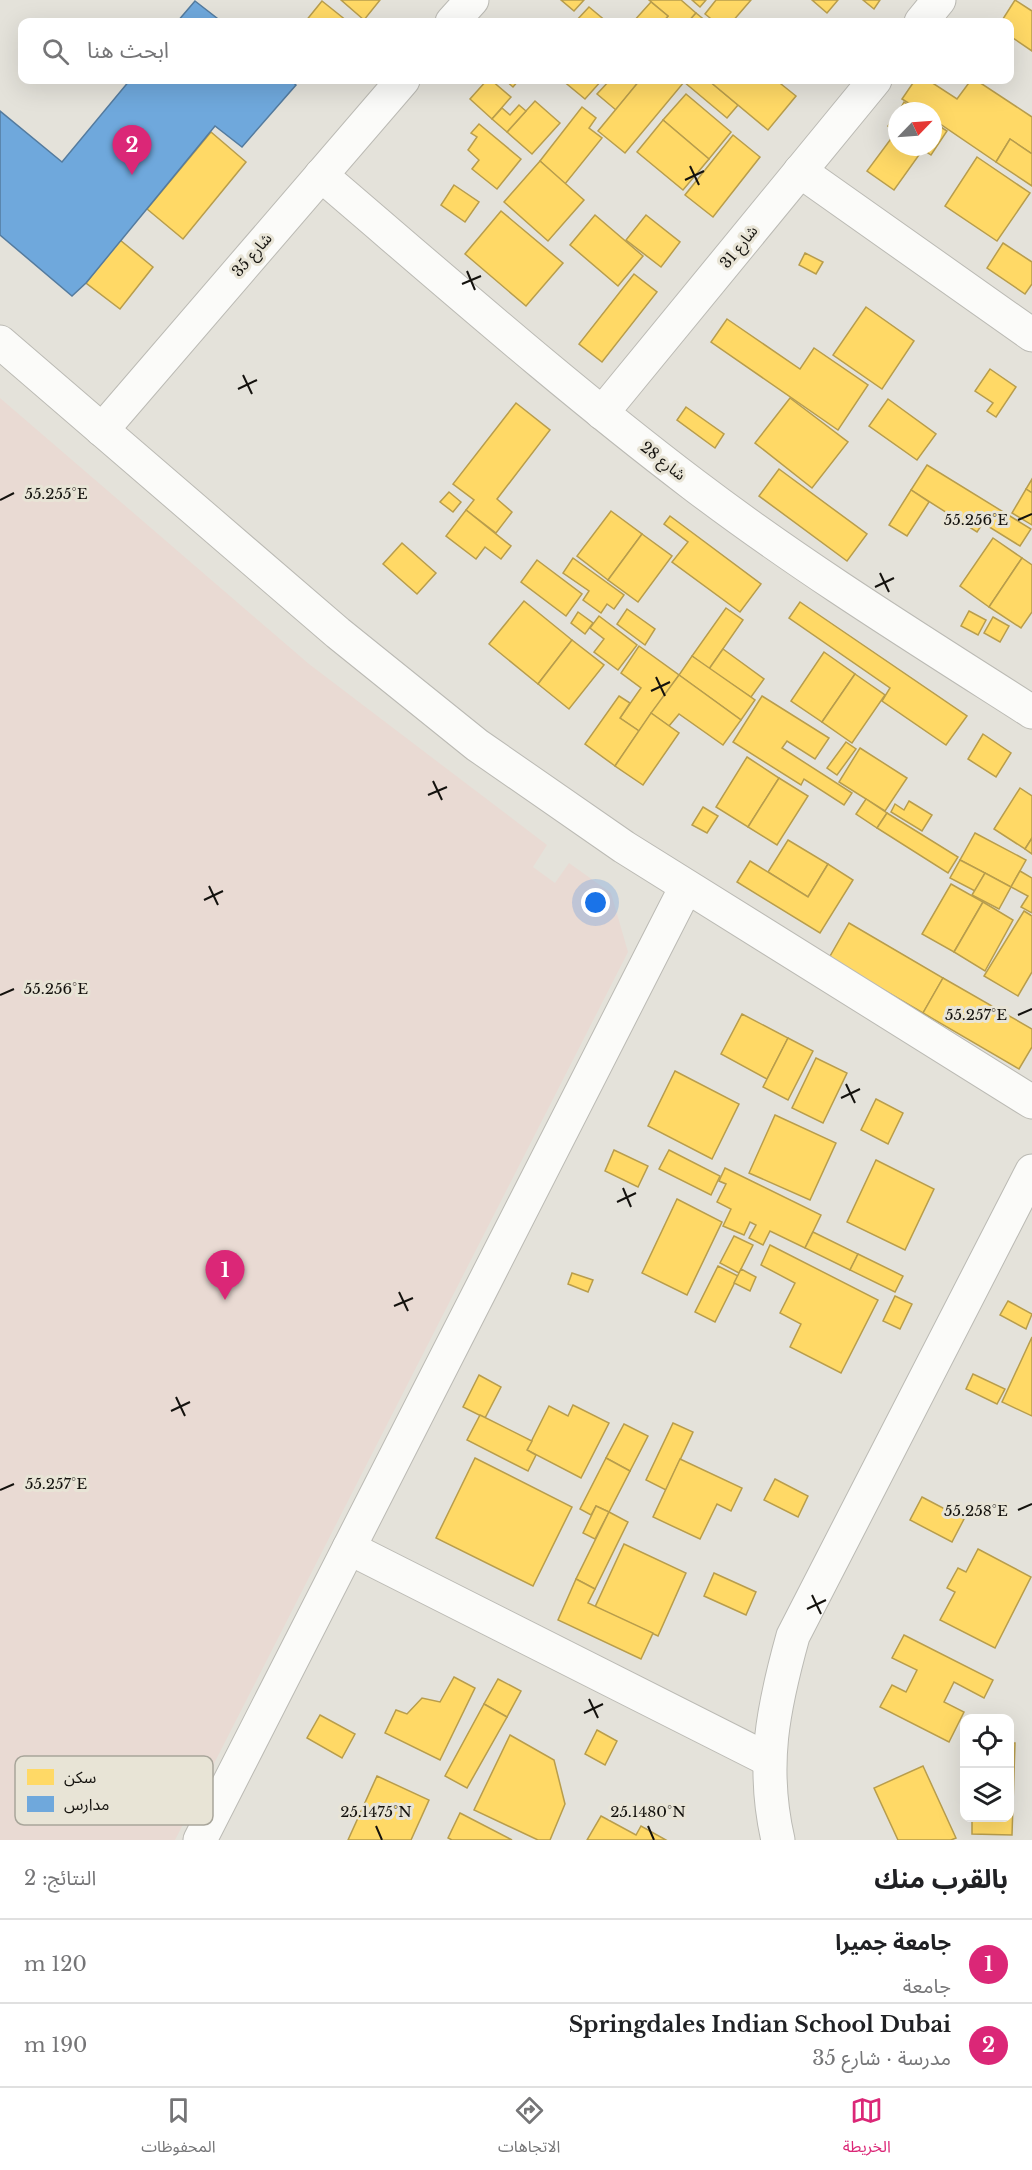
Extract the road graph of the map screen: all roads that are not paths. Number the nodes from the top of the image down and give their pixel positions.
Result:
1 (472, 0) edge
2 (939, 0) edge
3 (456, 18) edge
4 (924, 18) edge
5 (400, 84) edge
6 (872, 84) edge
7 (800, 171) junction
8 (321, 175) junction
9 (1032, 335) edge
10 (0, 342) edge
11 (602, 413) junction
12 (102, 430) junction
13 (1032, 712) edge
14 (686, 887) junction
15 (1032, 1102) edge
16 (1032, 1171) edge
17 (349, 1548) junction
18 (769, 1760) junction
19 (213, 1815) edge
20 (208, 1825) edge
21 (200, 1840) edge
22 (778, 1840) edge

1 - 3 street
2 - 4 street
5 - 8 street, شارع 35
6 - 7 street, شارع 31
7 - 9 street
7 - 11 street, شارع 31
8 - 11 street, شارع 28
8 - 12 street, شارع 35
10 - 12 street
11 - 13 street, شارع 28
12 - 14 street
14 - 15 street
14 - 17 street
16 - 18 street
17 - 18 street
17 - 19 street
18 - 22 street
20 - 21 street

